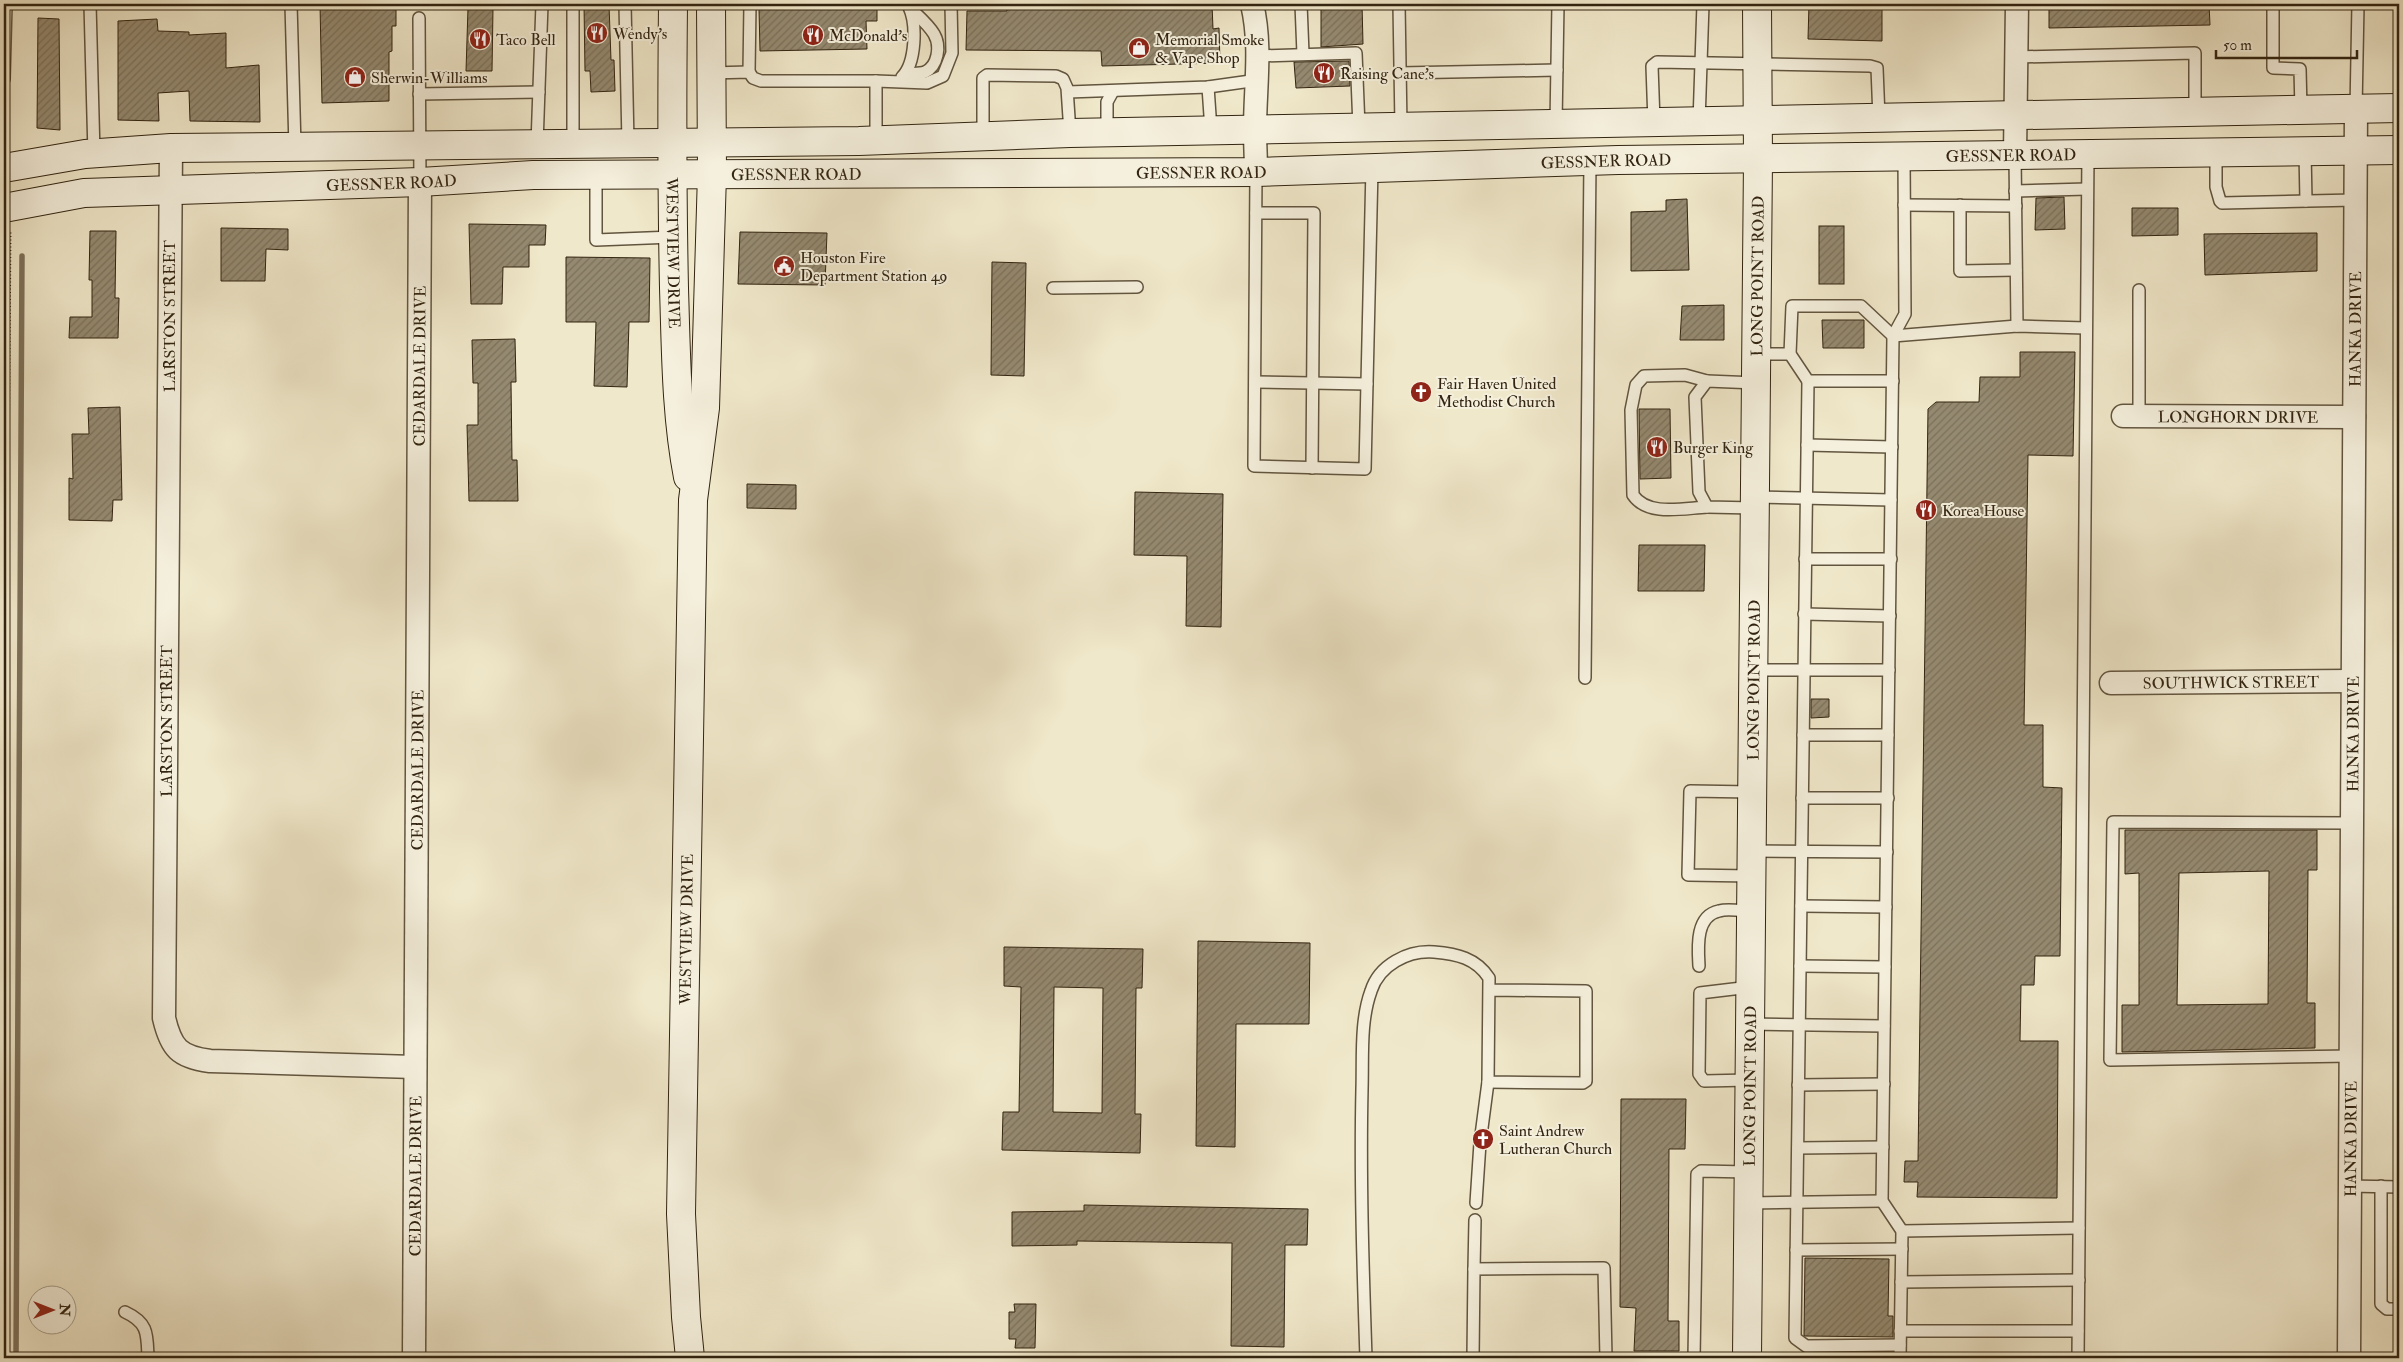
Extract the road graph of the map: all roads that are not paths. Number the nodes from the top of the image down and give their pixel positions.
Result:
1 (6, 4) edge
2 (90, 4) edge
3 (291, 4) edge
4 (542, 4) edge
5 (574, 4) edge
6 (626, 4) edge
7 (673, 4) edge
8 (711, 4) edge
9 (750, 4) edge
10 (951, 4) edge
11 (1252, 4) edge
12 (1301, 4) edge
13 (1398, 4) edge
14 (1558, 4) edge
15 (1703, 4) edge
16 (1757, 4) edge
17 (2017, 4) edge
18 (2274, 4) edge
19 (2358, 4) edge
20 (908, 6) edge
21 (419, 18) dead end
22 (1303, 54) junction
23 (1259, 56) junction
24 (2016, 58) junction
25 (1701, 63) junction
26 (1757, 63) junction
27 (1557, 70) junction
28 (749, 72) junction
29 (711, 73) junction
30 (1400, 73) junction
31 (902, 78) junction
32 (4, 79) edge
33 (1258, 80) junction
34 (876, 81) junction
35 (1208, 87) junction
36 (1113, 91) junction
37 (539, 92) junction
38 (1068, 92) junction
39 (420, 94) junction
40 (2399, 108) edge
41 (2356, 109) junction
42 (2301, 110) junction
43 (2195, 112) junction
44 (2016, 115) junction
45 (1879, 118) junction
46 (1654, 122) junction
47 (1700, 122) junction
48 (1758, 122) junction
49 (1556, 123) junction
50 (1401, 127) junction
51 (1359, 128) junction
52 (1255, 129) junction
53 (1211, 130) junction
54 (1107, 132) junction
55 (1070, 133) junction
56 (1012, 135) junction
57 (983, 136) junction
58 (876, 140) junction
59 (782, 142) junction
60 (628, 143) junction
61 (672, 143) junction
62 (711, 143) junction
63 (537, 144) junction
64 (573, 144) junction
65 (420, 145) junction
66 (295, 146) junction
67 (171, 148) junction
68 (2399, 150) edge
69 (2355, 151) junction
70 (2216, 152) junction
71 (2305, 152) junction
72 (94, 154) junction
73 (2015, 154) junction
74 (2088, 154) junction
75 (1904, 156) junction
76 (1758, 159) junction
77 (1590, 161) junction
78 (4, 168) edge
79 (1372, 168) junction
80 (1256, 172) junction
81 (671, 173) junction
82 (596, 174) junction
83 (712, 174) junction
84 (782, 174) junction
85 (1012, 174) junction
86 (420, 182) junction
87 (2087, 188) junction
88 (170, 189) junction
89 (2015, 191) junction
90 (2355, 200) junction
91 (2306, 201) junction
92 (1904, 205) junction
93 (1960, 205) junction
94 (2016, 206) junction
95 (4, 208) edge
96 (1256, 213) junction
97 (673, 237) junction
98 (2016, 270) junction
99 (1137, 287) dead end
100 (1053, 288) dead end
101 (2139, 290) dead end
102 (2017, 326) junction
103 (2086, 328) junction
104 (1894, 336) junction
105 (1756, 354) junction
106 (1790, 354) junction
107 (1707, 381) junction
108 (1893, 381) junction
109 (1255, 382) junction
110 (1808, 382) junction
111 (1313, 383) junction
112 (1756, 383) junction
113 (1367, 384) junction
114 (2131, 416) joint
115 (2354, 417) junction
116 (1807, 445) junction
117 (1892, 447) junction
118 (1312, 468) junction
119 (1806, 498) junction
120 (692, 500) junction
121 (1891, 500) junction
122 (1755, 502) junction
123 (1707, 506) junction
124 (1805, 559) junction
125 (1891, 559) junction
126 (1804, 614) junction
127 (1890, 616) junction
128 (1753, 670) junction
129 (1804, 670) junction
130 (1889, 670) junction
131 (1585, 678) dead end
132 (2351, 681) junction
133 (2111, 683) dead end
134 (1803, 735) junction
135 (1888, 735) junction
136 (1752, 792) junction
137 (1802, 798) junction
138 (1888, 798) junction
139 (2350, 823) junction
140 (1801, 852) junction
141 (1887, 852) junction
142 (1751, 864) junction
143 (1801, 906) junction
144 (1886, 907) junction
145 (1751, 912) junction
146 (1699, 966) dead end
147 (1800, 966) junction
148 (1885, 967) junction
149 (1750, 987) junction
150 (1490, 990) junction
151 (1750, 1024) junction
152 (1799, 1025) junction
153 (1884, 1026) junction
154 (2350, 1056) junction
155 (414, 1066) junction
156 (1749, 1080) junction
157 (1488, 1082) junction
158 (1884, 1084) junction
159 (1798, 1085) junction
160 (1883, 1147) junction
161 (1798, 1148) junction
162 (1748, 1172) junction
163 (2349, 1186) junction
164 (2381, 1186) junction
165 (2399, 1187) edge
166 (1882, 1201) junction
167 (1476, 1203) dead end
168 (1748, 1203) junction
169 (1797, 1203) junction
170 (1476, 1220) dead end
171 (2079, 1228) junction
172 (1902, 1231) junction
173 (1902, 1249) junction
174 (1796, 1250) junction
175 (1474, 1269) junction
176 (2079, 1280) junction
177 (1901, 1282) junction
178 (2399, 1309) edge
179 (125, 1312) dead end
180 (2078, 1331) junction
181 (1900, 1332) junction
182 (1900, 1344) junction
183 (148, 1358) edge
184 (414, 1358) edge
185 (690, 1358) edge
186 (1366, 1358) edge
187 (1473, 1358) edge
188 (1606, 1358) edge
189 (1694, 1358) edge
190 (1746, 1358) edge
191 (1900, 1358) edge
192 (2078, 1358) edge
193 (2349, 1358) edge

1 - 32 lane
2 - 72 lane
3 - 66 lane
4 - 37 lane
5 - 64 lane
6 - 60 lane
7 - 61 main road, WESTVIEW DRIVE
8 - 29 main road, WESTVIEW DRIVE
9 - 28 lane
10 - 31 lane
11 - 23 street
12 - 22 lane
13 - 30 lane
14 - 27 lane
15 - 25 lane
16 - 26 main road, LONG POINT ROAD
17 - 24 street
18 - 42 lane
19 - 41 lane
20 - 31 lane
20 - 31 lane
21 - 39 lane
22 - 23 lane
22 - 51 lane
23 - 33 street
24 - 43 lane
24 - 44 street
25 - 26 lane
25 - 46 lane
25 - 47 lane
26 - 45 lane
26 - 48 main road, LONG POINT ROAD
27 - 30 lane
27 - 49 lane
28 - 29 lane
28 - 34 lane
29 - 62 main road, WESTVIEW DRIVE
30 - 50 lane
31 - 34 lane
33 - 35 lane
33 - 52 street
34 - 58 lane
35 - 36 lane
35 - 53 lane
36 - 38 lane
36 - 54 lane
37 - 39 lane
37 - 63 lane
38 - 55 lane
38 - 57 lane
39 - 65 lane
40 - 41 main road, GESSNER ROAD
41 - 42 main road, GESSNER ROAD
41 - 69 street, HANKA DRIVE
42 - 43 main road, GESSNER ROAD
43 - 44 main road, GESSNER ROAD
44 - 45 main road, GESSNER ROAD
44 - 73 street
45 - 48 main road, GESSNER ROAD
46 - 47 main road, GESSNER ROAD
46 - 49 main road, GESSNER ROAD
47 - 48 main road, GESSNER ROAD
48 - 76 main road, LONG POINT ROAD
49 - 50 main road, GESSNER ROAD
50 - 51 main road, GESSNER ROAD
51 - 52 main road, GESSNER ROAD
52 - 53 main road, GESSNER ROAD
52 - 80 street
53 - 54 main road, GESSNER ROAD
54 - 55 main road, GESSNER ROAD
55 - 56 main road, GESSNER ROAD
56 - 57 main road, GESSNER ROAD
56 - 85 main road
57 - 58 main road, GESSNER ROAD
58 - 59 main road, GESSNER ROAD
59 - 62 main road, GESSNER ROAD
59 - 84 main road
60 - 61 main road, GESSNER ROAD
60 - 64 main road, GESSNER ROAD
61 - 62 main road, GESSNER ROAD
61 - 81 main road, WESTVIEW DRIVE
62 - 83 main road, WESTVIEW DRIVE
63 - 64 main road, GESSNER ROAD
63 - 65 main road, GESSNER ROAD
65 - 66 main road, GESSNER ROAD
65 - 86 lane
66 - 67 main road, GESSNER ROAD
67 - 72 main road, GESSNER ROAD
67 - 88 street, LARSTON STREET
68 - 69 main road, GESSNER ROAD
69 - 71 main road, GESSNER ROAD
69 - 90 street, HANKA DRIVE
70 - 71 main road, GESSNER ROAD
70 - 74 main road, GESSNER ROAD
70 - 91 lane
71 - 91 lane
72 - 78 main road, GESSNER ROAD
73 - 74 main road, GESSNER ROAD
73 - 75 main road, GESSNER ROAD
73 - 89 lane
74 - 87 lane
75 - 76 main road, GESSNER ROAD
75 - 92 lane
76 - 77 main road, GESSNER ROAD
76 - 105 main road, LONG POINT ROAD
77 - 79 main road, GESSNER ROAD
77 - 131 lane
79 - 80 main road, GESSNER ROAD
79 - 113 lane
80 - 85 main road, GESSNER ROAD
80 - 96 lane
81 - 82 main road, GESSNER ROAD
81 - 83 main road, GESSNER ROAD
81 - 97 main road, WESTVIEW DRIVE
82 - 86 main road, GESSNER ROAD
82 - 97 lane
83 - 84 main road, GESSNER ROAD
83 - 120 main road, WESTVIEW DRIVE
84 - 85 main road, GESSNER ROAD
86 - 88 main road, GESSNER ROAD
86 - 155 street, CEDARDALE DRIVE
87 - 89 lane
87 - 103 lane
88 - 95 main road, GESSNER ROAD
88 - 155 street, LARSTON STREET
89 - 94 lane
90 - 91 lane
90 - 115 street, HANKA DRIVE
92 - 93 lane
92 - 104 lane
93 - 94 lane
93 - 98 lane
94 - 98 lane
96 - 109 lane
96 - 111 lane
97 - 120 main road, WESTVIEW DRIVE
98 - 102 lane
99 - 100 lane
101 - 114 lane
102 - 103 lane
102 - 104 lane
103 - 171 lane
104 - 106 lane
104 - 108 lane
105 - 106 lane
105 - 112 main road, LONG POINT ROAD
106 - 110 lane
107 - 112 lane
107 - 123 lane
107 - 123 lane
108 - 110 lane
108 - 117 lane
109 - 111 lane
109 - 118 lane
110 - 116 lane
111 - 113 lane
111 - 118 lane
112 - 122 main road, LONG POINT ROAD
113 - 118 lane
114 - 115 street, LONGHORN DRIVE
115 - 132 street, HANKA DRIVE
116 - 117 lane
116 - 119 lane
117 - 121 lane
119 - 121 lane
119 - 122 lane
119 - 124 lane
120 - 185 main road, WESTVIEW DRIVE
121 - 125 lane
122 - 123 lane
122 - 128 main road, LONG POINT ROAD
124 - 125 lane
124 - 126 lane
125 - 127 lane
126 - 127 lane
126 - 129 lane
127 - 130 lane
128 - 129 lane
128 - 136 main road, LONG POINT ROAD
129 - 130 lane
129 - 134 lane
130 - 135 lane
132 - 133 street, SOUTHWICK STREET
132 - 139 street, HANKA DRIVE
134 - 135 lane
134 - 137 lane
135 - 138 lane
136 - 142 main road, LONG POINT ROAD
136 - 142 lane
137 - 138 lane
137 - 140 lane
138 - 141 lane
139 - 154 street, HANKA DRIVE
139 - 154 lane
140 - 141 lane
140 - 142 lane
140 - 143 lane
141 - 144 lane
142 - 145 main road, LONG POINT ROAD
143 - 144 lane
143 - 147 lane
144 - 148 lane
145 - 146 lane
145 - 149 main road, LONG POINT ROAD
147 - 148 lane
147 - 152 lane
148 - 153 lane
149 - 151 main road, LONG POINT ROAD
149 - 156 lane
150 - 157 lane
150 - 157 lane
150 - 186 lane
151 - 152 lane
151 - 156 main road, LONG POINT ROAD
152 - 153 lane
152 - 159 lane
153 - 158 lane
154 - 163 street, HANKA DRIVE
155 - 184 street, CEDARDALE DRIVE
156 - 162 main road, LONG POINT ROAD
157 - 167 lane
158 - 159 lane
158 - 160 lane
159 - 161 lane
160 - 161 lane
160 - 166 lane
161 - 169 lane
162 - 168 main road, LONG POINT ROAD
162 - 189 lane
163 - 164 lane
163 - 193 street, HANKA DRIVE
164 - 165 lane
164 - 178 lane
166 - 169 lane
166 - 172 lane
168 - 169 lane
168 - 190 main road, LONG POINT ROAD
169 - 174 lane
170 - 175 lane
171 - 172 lane
171 - 176 lane
172 - 173 lane
173 - 174 lane
173 - 177 lane
174 - 182 lane
175 - 187 lane
175 - 188 lane
176 - 177 lane
176 - 180 lane
177 - 181 lane
179 - 183 lane
180 - 181 lane
180 - 192 lane
181 - 182 lane
182 - 191 lane

